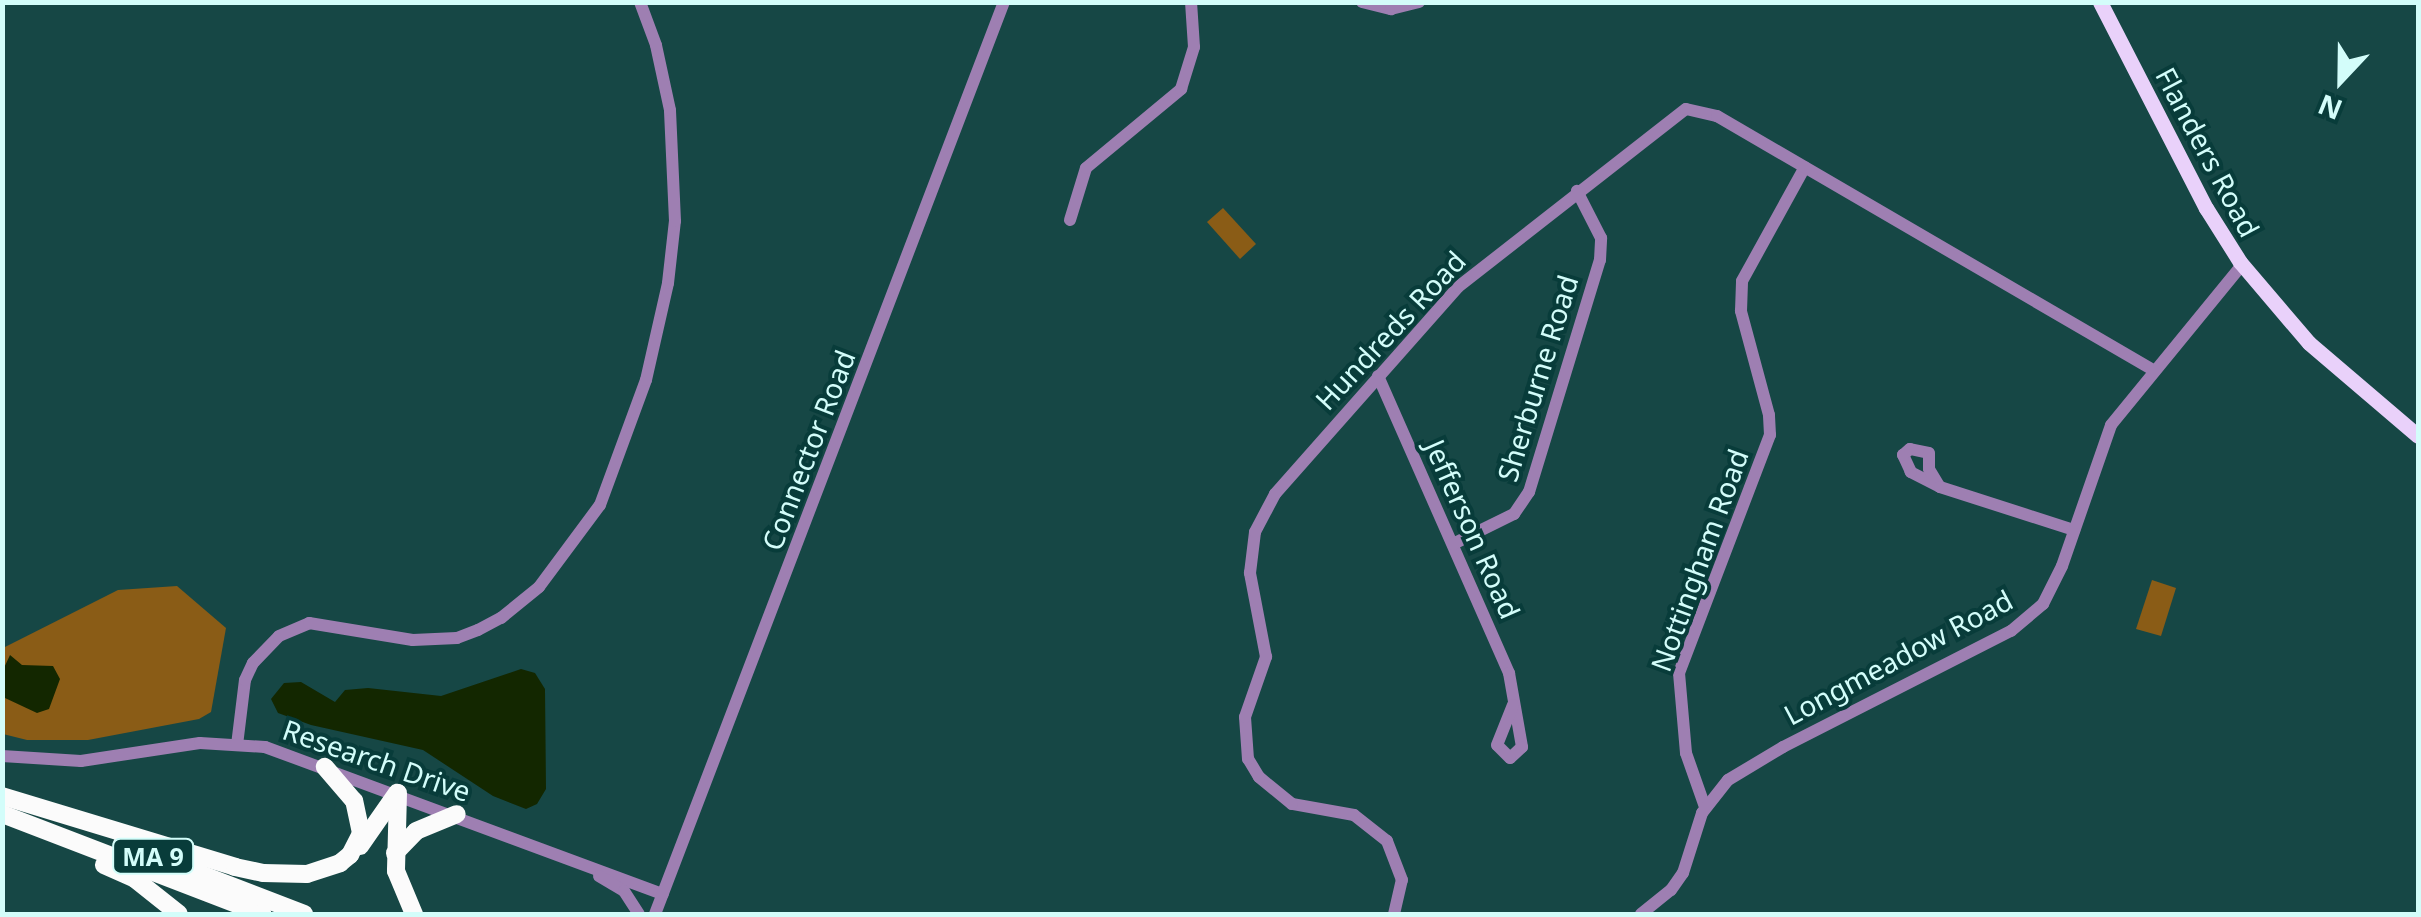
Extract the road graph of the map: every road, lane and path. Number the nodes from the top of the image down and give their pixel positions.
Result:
1 (640, 2) edge
2 (1004, 2) edge
3 (1191, 2) edge
4 (1362, 2) edge
5 (1419, 2) edge
6 (2100, 2) edge
7 (1805, 167) junction
8 (1577, 191) junction
9 (1070, 220) dead end
10 (2242, 265) junction
11 (2153, 370) junction
12 (1378, 376) junction
13 (2418, 436) edge
14 (1940, 487) dead end
15 (2074, 530) junction
16 (1452, 544) junction
17 (1513, 705) dead end
18 (237, 744) junction
19 (2, 756) edge
20 (325, 766) junction
21 (398, 793) junction
22 (2, 796) edge
23 (1705, 807) junction
24 (2, 814) edge
25 (457, 814) junction
26 (2, 822) edge
27 (395, 854) junction
28 (350, 855) junction
29 (570, 860) junction
30 (663, 894) junction
31 (180, 914) edge
32 (262, 914) edge
33 (304, 914) edge
34 (414, 914) edge
35 (639, 914) edge
36 (655, 914) edge
37 (1394, 914) edge
38 (1641, 914) edge

1 - 18 street
2 - 30 street, Connector Road
3 - 9 street
4 - 5 street
6 - 10 main road, Flanders Road
7 - 8 street, Hundreds Road
7 - 11 street, Hundreds Road
7 - 23 street, Nottingham Road
8 - 12 street, Hundreds Road
8 - 16 street, Sherburne Road
10 - 11 street, Longmeadow Road
10 - 13 main road, Flanders Road
11 - 15 street, Longmeadow Road
12 - 16 street, Jefferson Road
12 - 37 street, Hundreds Road
14 - 15 street
15 - 23 street, Longmeadow Road
16 - 17 street, Jefferson Road
18 - 19 street, Research Drive
18 - 20 street, Research Drive
20 - 21 street, Research Drive
20 - 28 highway
21 - 25 street, Research Drive
21 - 27 highway
21 - 28 highway
22 - 28 highway
22 - 33 highway, MA 9
23 - 38 street, Longmeadow Road
24 - 32 highway, MA 9
25 - 27 highway
25 - 29 street, Research Drive
26 - 31 highway
27 - 34 highway
29 - 30 street, Research Drive
29 - 35 street
30 - 36 street, Connector Road

